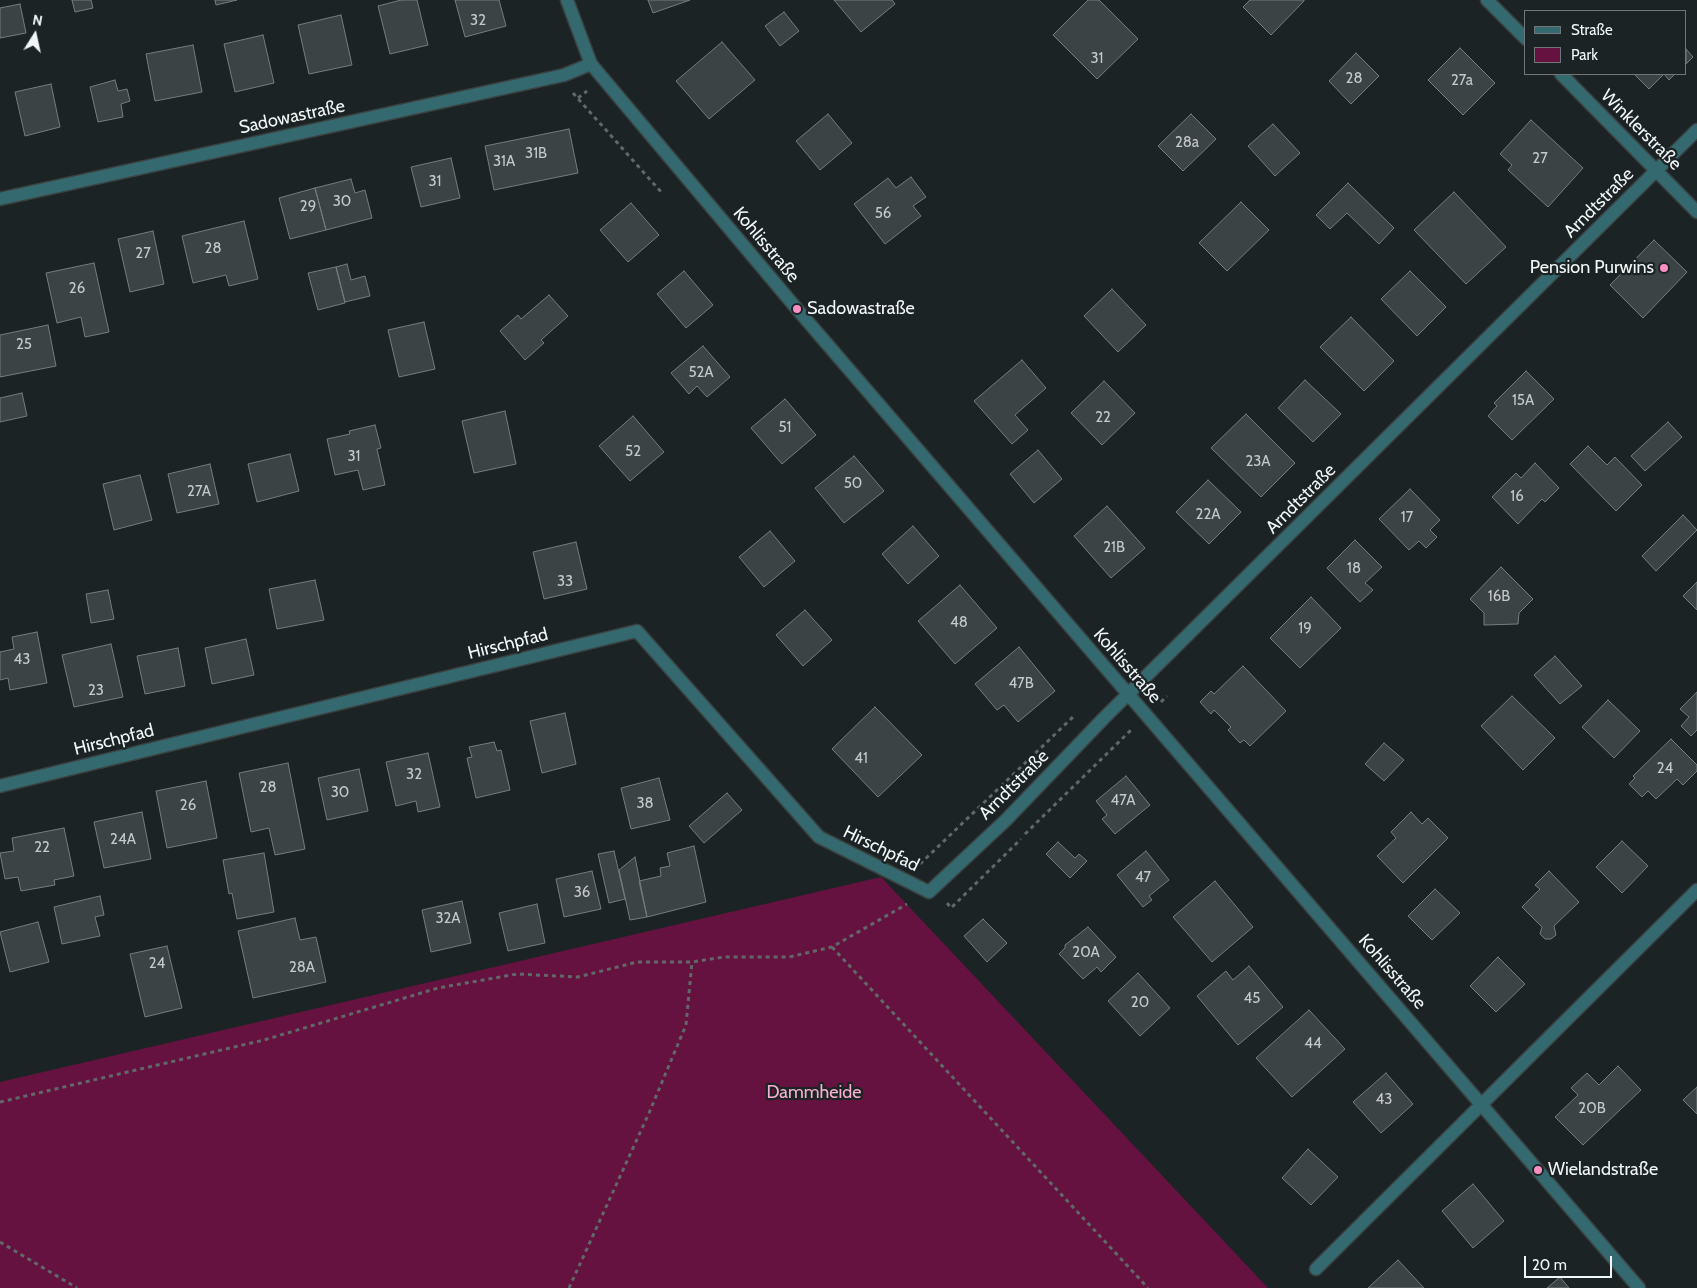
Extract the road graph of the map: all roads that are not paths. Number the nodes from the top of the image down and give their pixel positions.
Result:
1 (568, 0) edge
2 (1487, 0) edge
3 (1524, 37) edge
4 (591, 64) junction
5 (1562, 75) edge
6 (1697, 130) edge
7 (1657, 170) junction
8 (0, 199) edge
9 (1697, 212) edge
10 (1129, 695) junction
11 (0, 786) edge
12 (1697, 890) edge
13 (929, 892) joint
14 (1482, 1103) junction
15 (1316, 1269) dead end
16 (1639, 1288) edge

1 - 4 street
2 - 3 street
4 - 8 street, Sadowastraße
4 - 10 street, Kohlisstraße
5 - 7 street, Winklerstraße
6 - 7 street, Arndtstraße
7 - 9 street, Winklerstraße
7 - 10 street, Arndtstraße
10 - 13 street, Arndtstraße
10 - 14 street, Kohlisstraße
11 - 13 street, Hirschpfad
12 - 14 street
14 - 15 street
14 - 16 street, Kohlisstraße

